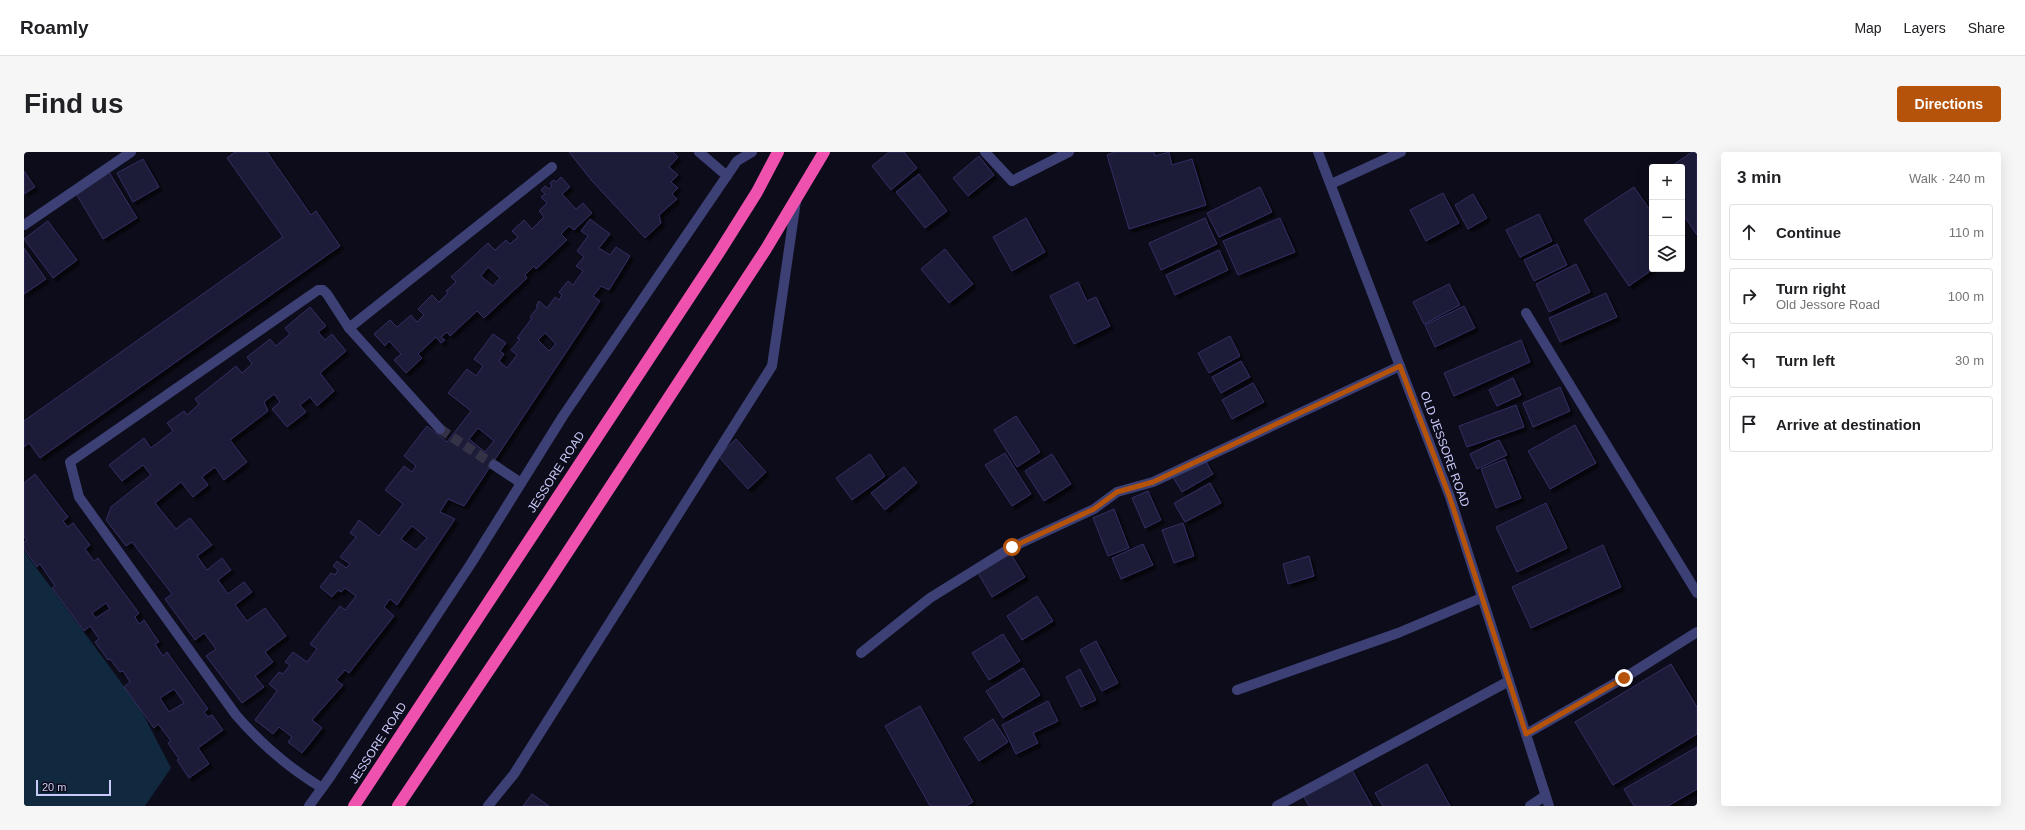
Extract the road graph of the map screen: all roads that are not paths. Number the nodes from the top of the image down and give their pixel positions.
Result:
1 (131, 152) edge
2 (699, 152) edge
3 (752, 152) edge
4 (778, 152) edge
5 (824, 152) edge
6 (985, 152) edge
7 (1069, 152) edge
8 (1318, 152) edge
9 (1401, 152) edge
10 (552, 167) dead end
11 (727, 176) junction
12 (1331, 184) junction
13 (797, 199) junction
14 (24, 225) edge
15 (1526, 313) dead end
16 (349, 328) junction
17 (1400, 366) junction
18 (440, 429) tunnel mouth
19 (494, 465) tunnel mouth
20 (521, 483) junction
21 (1697, 593) edge
22 (1481, 598) junction
23 (1697, 632) edge
24 (861, 653) dead end
25 (1509, 681) junction
26 (1237, 690) dead end
27 (1526, 734) junction
28 (322, 788) junction
29 (1547, 801) edge
30 (308, 806) edge
31 (354, 806) edge
32 (398, 806) edge
33 (488, 806) edge
34 (1277, 806) edge
35 (1530, 806) edge

1 - 14 street
2 - 11 street
3 - 11 street
4 - 31 highway, JESSORE ROAD
5 - 13 highway
6 - 7 street
8 - 12 street, OLD JESSORE ROAD
9 - 12 street
10 - 16 street
11 - 20 street
12 - 17 street, OLD JESSORE ROAD
13 - 32 highway
13 - 33 street
15 - 21 street
16 - 18 street
16 - 28 street
17 - 22 street, OLD JESSORE ROAD
17 - 24 street
19 - 20 street
20 - 28 street
22 - 25 street, OLD JESSORE ROAD
22 - 26 street
23 - 27 street
25 - 27 street, OLD JESSORE ROAD
25 - 34 street
27 - 29 street, OLD JESSORE ROAD
28 - 30 street
29 - 35 street

